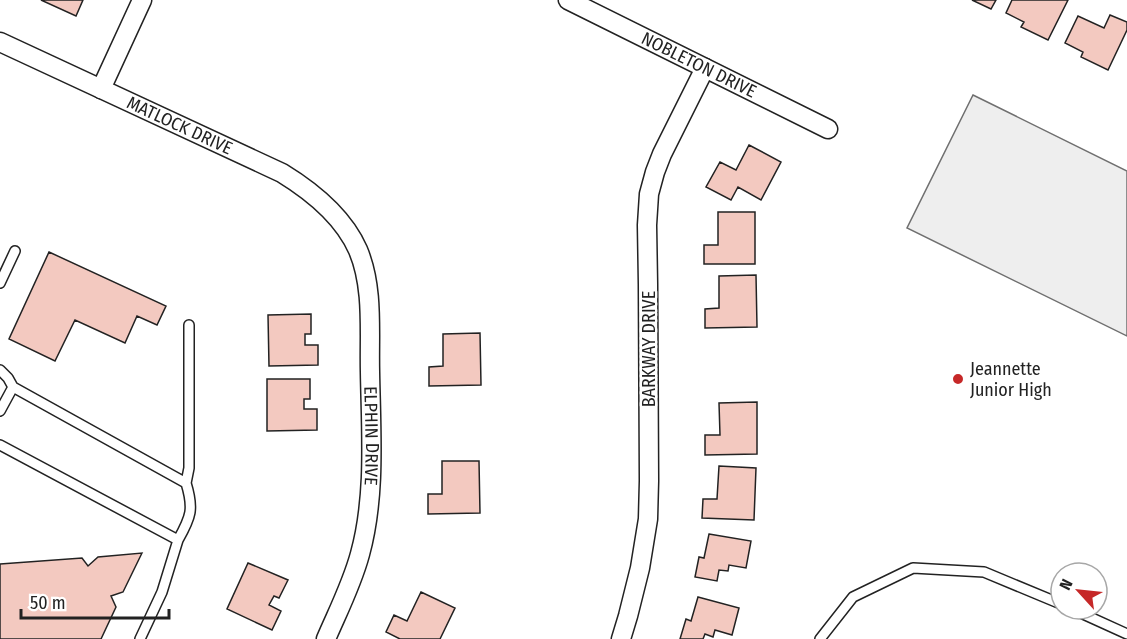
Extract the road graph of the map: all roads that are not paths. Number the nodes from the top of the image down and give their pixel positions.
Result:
1 (142, 0) edge
2 (568, 0) edge
3 (0, 42) edge
4 (705, 68) junction
5 (100, 89) junction
6 (828, 129) dead end
7 (346, 229) joint
8 (15, 251) dead end
9 (0, 283) edge
10 (189, 325) dead end
11 (0, 370) edge
12 (13, 387) junction
13 (0, 411) edge
14 (0, 445) edge
15 (186, 483) junction
16 (178, 540) junction
17 (1049, 599) edge
18 (1098, 621) edge
19 (1127, 634) edge
20 (140, 639) edge
21 (326, 639) edge
22 (621, 639) edge
23 (820, 639) edge

1 - 5 street
2 - 4 street, NOBLETON DRIVE
3 - 5 street, MATLOCK DRIVE
4 - 6 street, NOBLETON DRIVE
4 - 22 street, BARKWAY DRIVE
5 - 7 street, MATLOCK DRIVE
7 - 21 street, ELPHIN DRIVE
8 - 9 lane
10 - 15 lane
11 - 12 lane
12 - 13 lane
12 - 15 lane
14 - 16 lane
15 - 16 lane
16 - 20 lane
17 - 23 lane
18 - 19 lane

